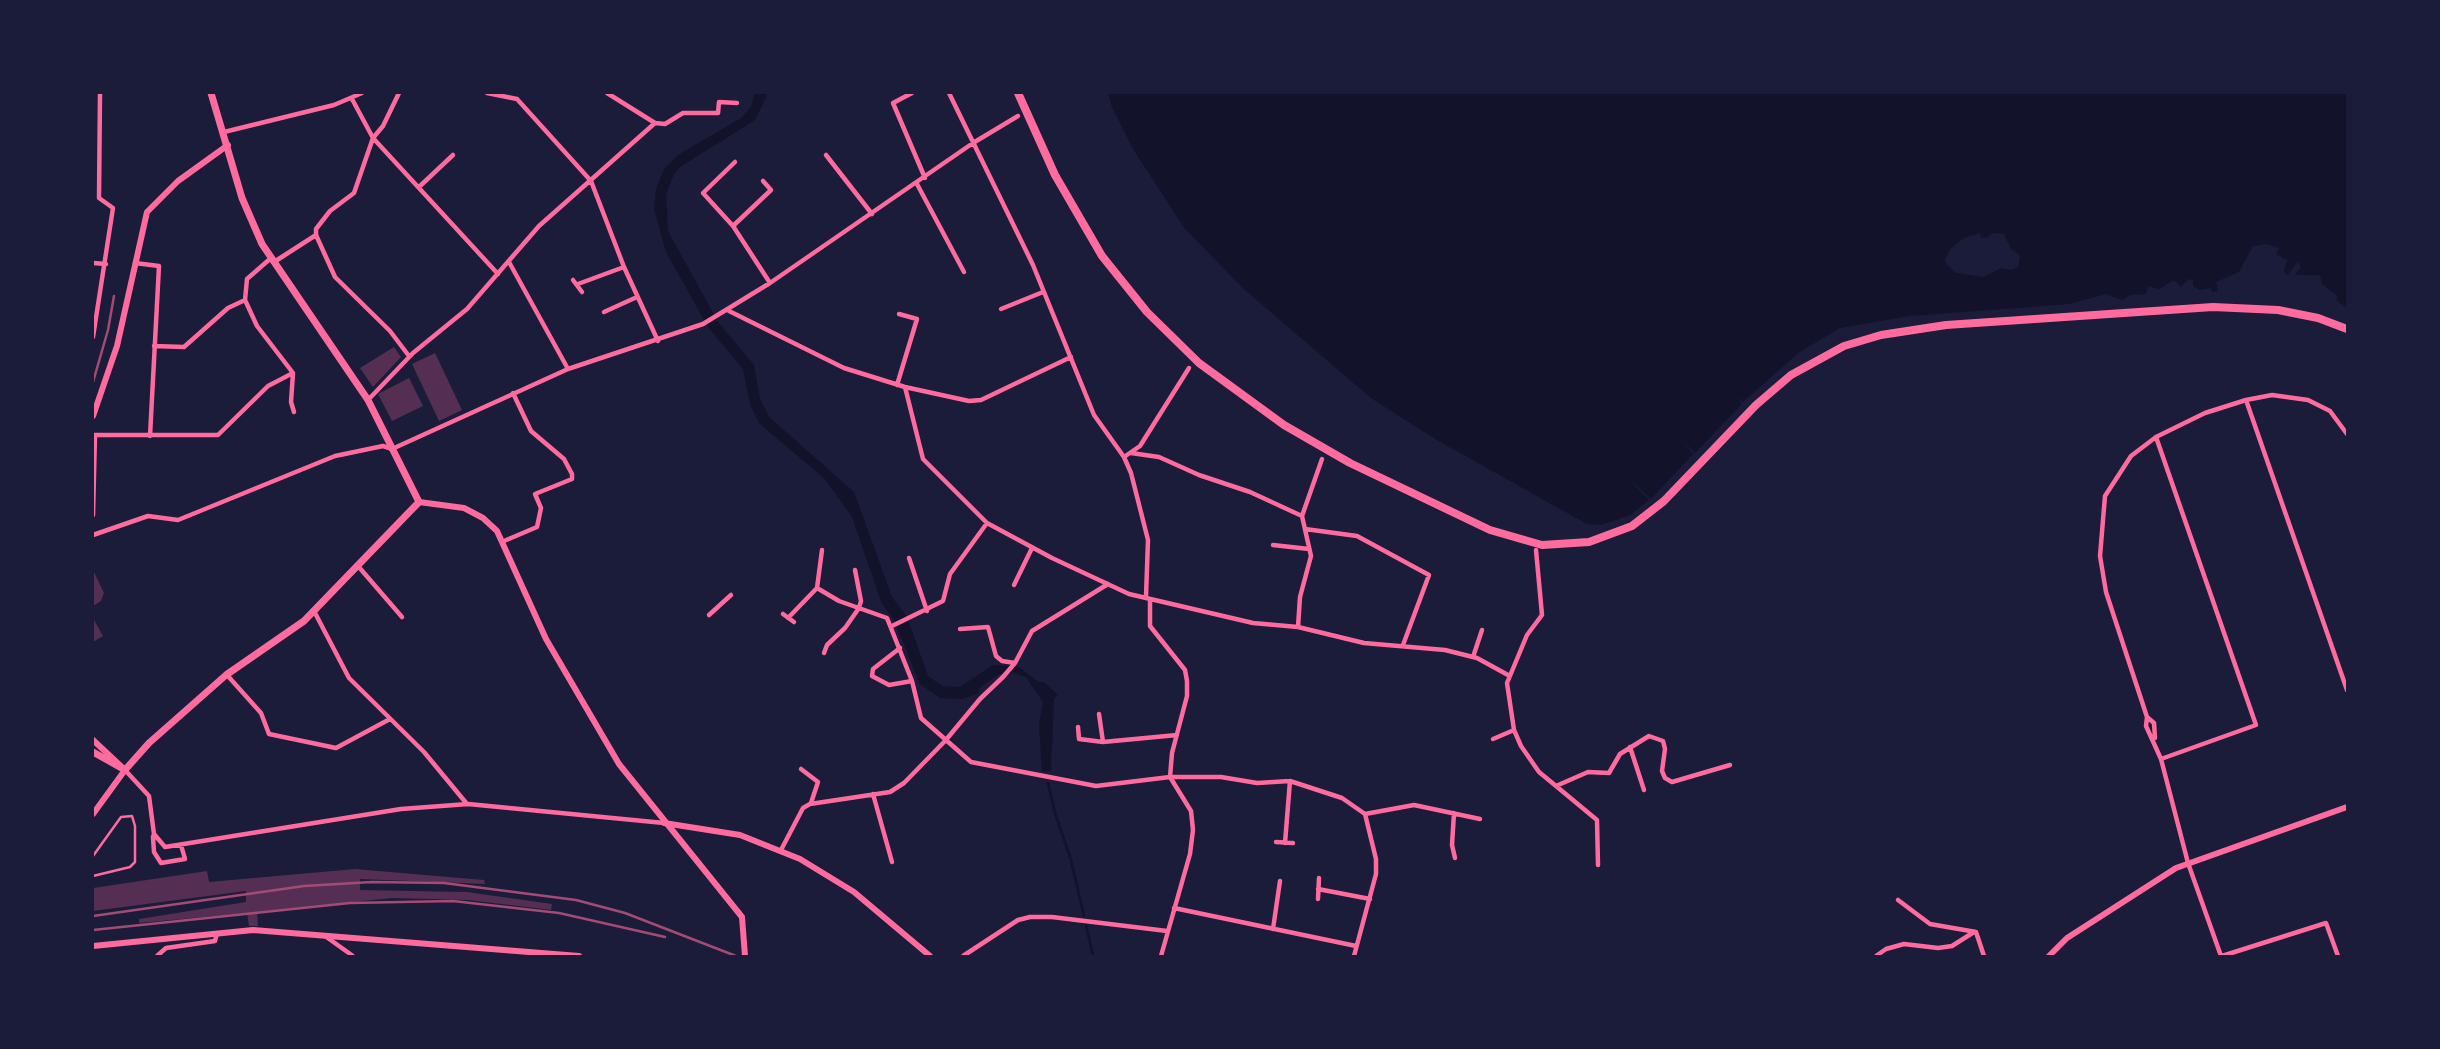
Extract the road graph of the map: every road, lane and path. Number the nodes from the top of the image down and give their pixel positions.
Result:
1 (100, 93) edge
2 (211, 93) edge
3 (362, 93) edge
4 (399, 93) edge
5 (492, 93) edge
6 (607, 93) edge
7 (912, 93) edge
8 (949, 93) edge
9 (1018, 93) edge
10 (352, 99) junction
11 (100, 103) junction
12 (737, 103) dead end
13 (93, 104) edge
14 (1018, 116) dead end
15 (655, 123) junction
16 (224, 132) junction
17 (373, 138) junction
18 (973, 143) junction
19 (228, 145) junction
20 (453, 155) dead end
21 (826, 155) dead end
22 (735, 162) dead end
23 (925, 178) junction
24 (591, 181) junction
25 (763, 181) dead end
26 (917, 184) junction
27 (419, 187) junction
28 (872, 214) junction
29 (733, 226) junction
30 (316, 235) junction
31 (272, 260) junction
32 (509, 262) junction
33 (93, 263) edge
34 (134, 263) junction
35 (106, 264) junction
36 (624, 267) junction
37 (964, 272) dead end
38 (498, 274) junction
39 (770, 283) junction
40 (582, 292) dead end
41 (1043, 292) junction
42 (637, 297) junction
43 (245, 300) junction
44 (1001, 309) dead end
45 (728, 311) junction
46 (604, 312) dead end
47 (899, 314) dead end
48 (2347, 328) edge
49 (93, 337) edge
50 (657, 341) junction
51 (153, 346) junction
52 (409, 356) junction
53 (1071, 357) junction
54 (1189, 368) dead end
55 (568, 369) junction
56 (293, 373) junction
57 (897, 385) junction
58 (905, 387) junction
59 (513, 393) junction
60 (368, 400) junction
61 (2246, 400) junction
62 (294, 412) dead end
63 (93, 416) edge
64 (94, 435) edge
65 (2347, 435) edge
66 (150, 436) junction
67 (2156, 437) junction
68 (392, 449) junction
69 (1131, 453) junction
70 (1124, 457) junction
71 (1322, 459) dead end
72 (419, 502) junction
73 (93, 515) edge
74 (1302, 516) junction
75 (987, 523) junction
76 (1305, 529) junction
77 (93, 535) edge
78 (504, 541) junction
79 (1273, 545) dead end
80 (1032, 548) junction
81 (1309, 549) junction
82 (822, 550) dead end
83 (1536, 550) dead end
84 (909, 558) dead end
85 (358, 566) junction
86 (855, 570) dead end
87 (1108, 584) junction
88 (1014, 585) dead end
89 (817, 587) junction
90 (731, 595) dead end
91 (1148, 598) junction
92 (859, 608) junction
93 (314, 611) junction
94 (927, 611) junction
95 (783, 614) dead end
96 (709, 615) dead end
97 (402, 617) dead end
98 (788, 618) junction
99 (794, 622) dead end
100 (893, 626) junction
101 (1298, 627) junction
102 (960, 629) dead end
103 (1482, 630) dead end
104 (1403, 645) junction
105 (900, 648) junction
106 (824, 653) dead end
107 (1473, 657) junction
108 (1014, 665) junction
109 (1508, 674) junction
110 (226, 675) junction
111 (912, 681) junction
112 (2347, 690) edge
113 (1099, 714) dead end
114 (390, 719) junction
115 (1078, 727) dead end
116 (1514, 730) junction
117 (1177, 735) junction
118 (1493, 739) dead end
119 (93, 740) edge
120 (945, 741) junction
121 (1103, 742) junction
122 (1630, 747) junction
123 (93, 752) edge
124 (2161, 758) junction
125 (1730, 765) dead end
126 (801, 769) dead end
127 (125, 771) junction
128 (1170, 777) junction
129 (1290, 781) junction
130 (1556, 786) junction
131 (1644, 790) dead end
132 (873, 794) junction
133 (468, 804) junction
134 (810, 804) junction
135 (2347, 807) edge
136 (1454, 813) junction
137 (93, 814) edge
138 (1365, 814) junction
139 (1480, 819) dead end
140 (664, 823) junction
141 (154, 834) junction
142 (1276, 842) dead end
143 (1285, 843) junction
144 (1293, 843) dead end
145 (181, 845) junction
146 (165, 847) junction
147 (781, 850) junction
148 (93, 856) edge
149 (158, 856) junction
150 (1455, 858) dead end
151 (892, 862) dead end
152 (2188, 863) junction
153 (1598, 865) dead end
154 (93, 876) edge
155 (1318, 878) dead end
156 (1280, 881) dead end
157 (1318, 889) junction
158 (1318, 899) dead end
159 (1370, 899) junction
160 (1898, 900) dead end
161 (1174, 908) junction
162 (1273, 929) junction
163 (1167, 931) junction
164 (1974, 932) junction
165 (217, 933) junction
166 (325, 936) junction
167 (93, 946) edge
168 (1356, 946) junction
169 (157, 956) edge
170 (353, 956) edge
171 (579, 956) edge
172 (745, 956) edge
173 (930, 956) edge
174 (963, 956) edge
175 (1161, 956) edge
176 (1354, 956) edge
177 (1875, 956) edge
178 (1984, 956) edge
179 (2049, 956) edge
180 (2222, 956) edge
181 (2338, 956) edge

1 - 11 street
2 - 16 main road
3 - 10 street
4 - 17 street
5 - 24 street
6 - 15 street
7 - 23 street
8 - 18 street
9 - 48 highway
10 - 16 street
10 - 17 street
11 - 13 street
11 - 35 street
12 - 15 street
14 - 18 street
15 - 24 street
16 - 19 main road
17 - 27 street
17 - 30 street
18 - 23 street
18 - 41 street
19 - 31 main road
19 - 34 main road
20 - 27 street
21 - 28 street
22 - 29 street
23 - 26 street
24 - 32 street
24 - 36 street
25 - 29 street
26 - 28 street
26 - 37 street
27 - 38 street
28 - 39 street
29 - 39 street
30 - 31 street
30 - 52 street
31 - 43 street
31 - 60 main road
32 - 38 street
32 - 55 street
33 - 35 street
34 - 51 street
34 - 63 main road
35 - 49 street
36 - 40 street
36 - 42 street
38 - 52 street
39 - 45 street
41 - 44 street
41 - 53 street
42 - 46 street
42 - 50 street
43 - 51 street
43 - 56 street
45 - 50 street
45 - 57 street
47 - 57 street
50 - 55 street
51 - 66 street
52 - 60 street
53 - 58 street
53 - 70 street
54 - 69 street
55 - 59 street
56 - 62 street
56 - 66 street
57 - 58 street
58 - 75 street
59 - 68 street
59 - 78 street
60 - 68 main road
61 - 65 street
61 - 67 street
61 - 112 street
64 - 66 street
64 - 73 street
67 - 124 street
67 - 124 street
68 - 72 main road
68 - 77 street
69 - 70 street
69 - 74 street
70 - 91 street
71 - 74 street
72 - 78 main road
72 - 85 main road
74 - 76 street
75 - 80 street
75 - 94 street
76 - 81 street
76 - 104 street
78 - 140 main road
79 - 81 street
80 - 87 street
80 - 88 street
81 - 101 street
82 - 89 street
83 - 109 street
84 - 94 street
85 - 93 main road
85 - 97 street
86 - 92 street
87 - 91 street
87 - 108 street
89 - 92 street
89 - 98 street
90 - 96 street
91 - 101 street
91 - 117 street
92 - 100 street
92 - 106 street
93 - 110 main road
93 - 114 street
94 - 100 street
95 - 98 street
98 - 99 street
100 - 105 street
101 - 104 street
102 - 108 street
103 - 107 street
104 - 107 street
105 - 111 street
105 - 111 street
107 - 109 street
108 - 120 street
109 - 116 street
110 - 114 street
110 - 127 main road
111 - 120 street
113 - 121 street
114 - 133 street
115 - 121 street
116 - 118 street
116 - 130 street
117 - 121 street
117 - 128 street
119 - 127 main road
120 - 128 street
120 - 132 street
122 - 125 street
122 - 130 street
122 - 131 street
123 - 127 main road
124 - 152 street
126 - 134 street
127 - 137 main road
127 - 141 street
128 - 129 street
128 - 161 street
129 - 138 street
129 - 143 street
130 - 153 street
132 - 134 street
132 - 151 street
133 - 140 street
133 - 145 street
134 - 147 street
135 - 152 main road
136 - 138 street
136 - 139 street
136 - 150 street
138 - 159 street
140 - 147 main road
140 - 172 main road
141 - 146 street
141 - 149 street
142 - 143 street
143 - 144 street
145 - 146 street
145 - 149 street
146 - 149 street
147 - 173 main road
148 - 154 lane
152 - 179 main road
152 - 180 street
155 - 157 street
156 - 162 street
157 - 158 street
157 - 159 street
159 - 168 street
160 - 164 street
161 - 162 street
161 - 163 street
162 - 168 street
163 - 174 street
163 - 175 street
164 - 177 street
164 - 178 street
165 - 166 main road
165 - 167 main road
165 - 169 street
166 - 170 street
166 - 171 main road
168 - 176 street
180 - 181 street

